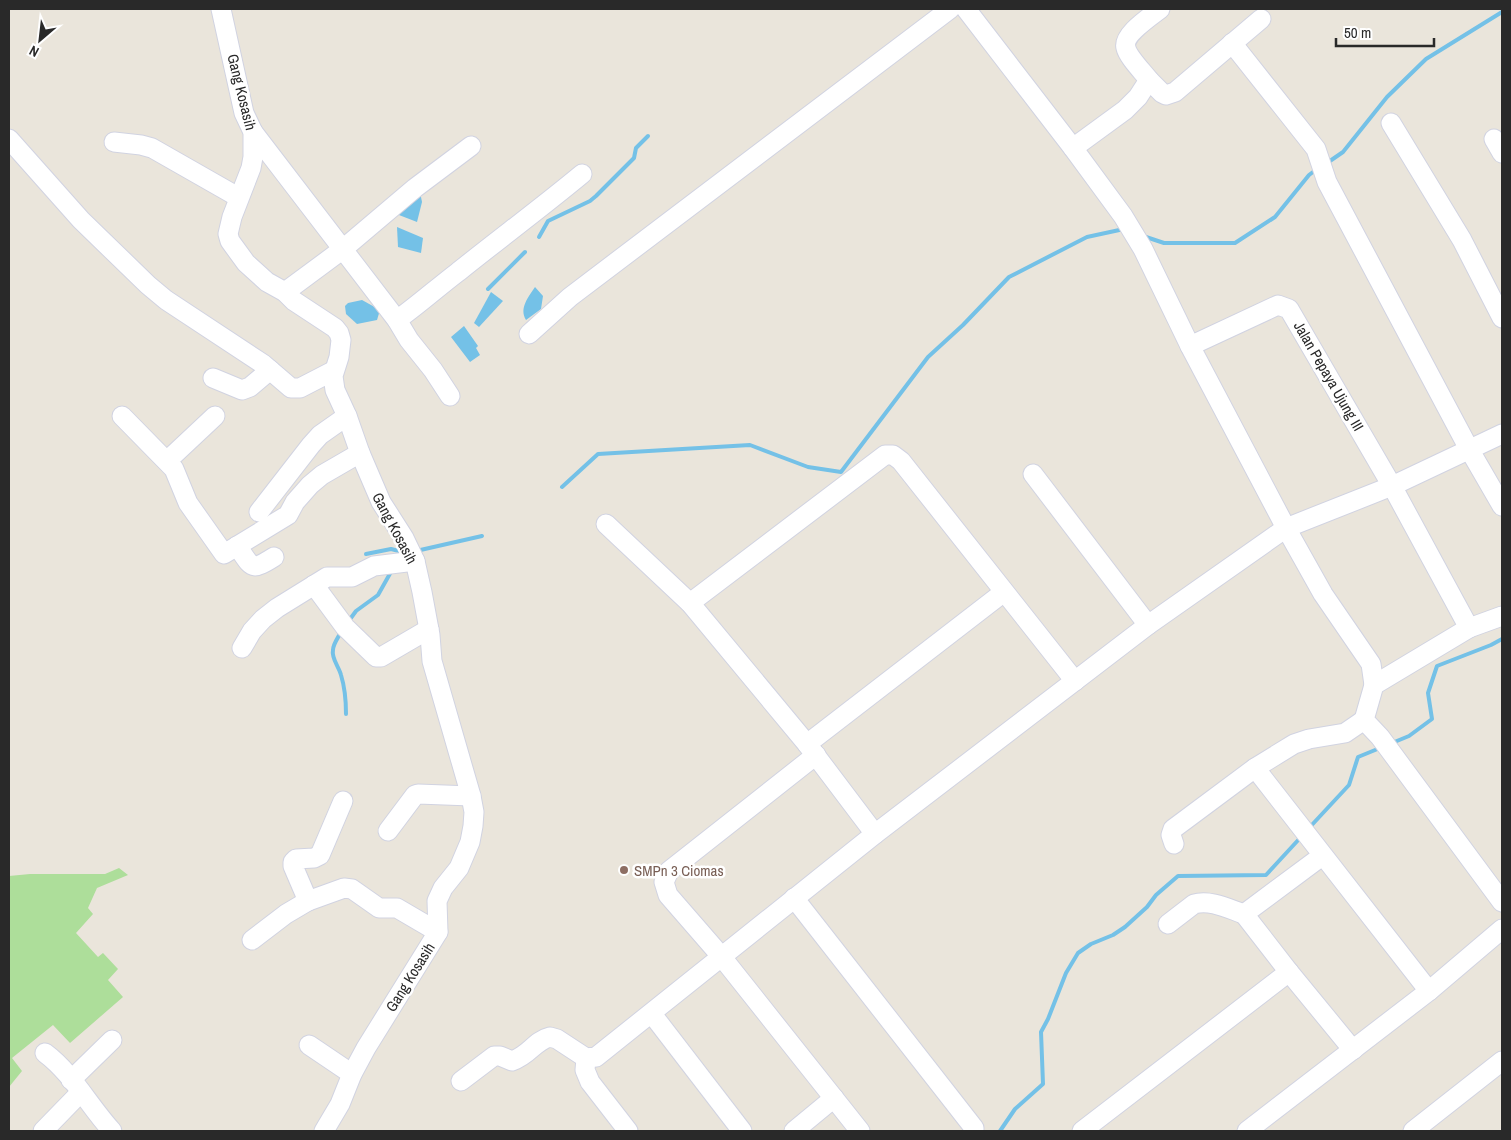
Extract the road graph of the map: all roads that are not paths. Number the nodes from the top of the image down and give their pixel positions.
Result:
1 (221, 9) edge
2 (950, 9) edge
3 (966, 9) edge
4 (1160, 9) edge
5 (1261, 19) dead end
6 (1232, 43) junction
7 (1149, 80) junction
8 (1391, 123) dead end
9 (253, 132) junction
10 (9, 139) edge
11 (114, 142) dead end
12 (471, 146) dead end
13 (1073, 148) junction
14 (582, 174) dead end
15 (238, 197) junction
16 (343, 249) junction
17 (285, 292) junction
18 (1502, 318) edge
19 (397, 320) junction
20 (529, 334) dead end
21 (1190, 346) junction
22 (270, 370) junction
23 (334, 371) junction
24 (213, 378) dead end
25 (450, 396) dead end
26 (122, 416) dead end
27 (215, 416) dead end
28 (347, 416) junction
29 (1502, 434) edge
30 (1469, 449) junction
31 (360, 453) junction
32 (167, 461) junction
33 (1033, 474) dead end
34 (1392, 486) junction
35 (1502, 506) edge
36 (259, 512) dead end
37 (606, 524) dead end
38 (1286, 528) junction
39 (237, 546) junction
40 (274, 557) dead end
41 (406, 562) junction
42 (314, 584) junction
43 (1004, 592) junction
44 (690, 604) junction
45 (1502, 616) edge
46 (1148, 625) junction
47 (1469, 628) junction
48 (429, 629) junction
49 (242, 648) dead end
50 (1075, 681) junction
51 (1374, 685) junction
52 (1364, 720) junction
53 (812, 749) junction
54 (1255, 768) junction
55 (471, 796) junction
56 (343, 801) dead end
57 (388, 831) dead end
58 (874, 834) junction
59 (1174, 844) dead end
60 (1322, 856) junction
61 (794, 898) junction
62 (308, 901) junction
63 (1502, 902) edge
64 (1244, 914) junction
65 (1168, 924) dead end
66 (1502, 929) edge
67 (438, 932) junction
68 (252, 940) dead end
69 (721, 956) junction
70 (1289, 972) junction
71 (1429, 991) junction
72 (652, 1014) junction
73 (112, 1040) dead end
74 (309, 1046) dead end
75 (1354, 1050) junction
76 (45, 1053) dead end
77 (586, 1058) junction
78 (1502, 1061) edge
79 (352, 1074) junction
80 (461, 1081) dead end
81 (76, 1086) junction
82 (834, 1098) junction
83 (43, 1131) edge
84 (112, 1131) edge
85 (324, 1131) edge
86 (628, 1131) edge
87 (742, 1131) edge
88 (794, 1131) edge
89 (860, 1131) edge
90 (974, 1131) edge
91 (1082, 1131) edge
92 (1247, 1131) edge
93 (1413, 1131) edge

1 - 9 street, Gang Kosasih
2 - 20 street
3 - 13 street
4 - 7 street
5 - 6 street
6 - 7 street
6 - 30 street
7 - 13 street
8 - 18 street
9 - 15 street, Gang Kosasih
9 - 16 street
10 - 22 street
11 - 15 street
12 - 16 street
13 - 21 street
14 - 19 street
15 - 17 street, Gang Kosasih
16 - 17 street
16 - 19 street
17 - 23 street, Gang Kosasih
19 - 25 street
21 - 34 street, Jalan Pepaya Ujung III
21 - 38 street
22 - 23 street
22 - 24 street
23 - 28 street, Gang Kosasih
26 - 32 street
27 - 32 street
28 - 31 street, Gang Kosasih
28 - 36 street
29 - 30 street
30 - 34 street
30 - 35 street
31 - 39 street
31 - 41 street, Gang Kosasih
32 - 39 street
33 - 46 street
34 - 38 street
34 - 47 street, Jalan Pepaya Ujung III
37 - 44 street
38 - 46 street
38 - 51 street
39 - 40 street
41 - 42 street
41 - 48 street, Gang Kosasih
42 - 48 street
42 - 49 street
43 - 44 street
43 - 50 street
43 - 53 street
44 - 53 street
45 - 47 street
46 - 50 street
47 - 51 street
48 - 55 street, Gang Kosasih
50 - 58 street
51 - 52 street
52 - 54 street
52 - 63 street
53 - 58 street
53 - 69 street
54 - 59 street
54 - 60 street
55 - 57 street
55 - 67 street, Gang Kosasih
56 - 62 street
58 - 61 street
60 - 64 street
60 - 71 street
61 - 69 street
61 - 90 street
62 - 67 street
62 - 68 street
64 - 65 street
64 - 70 street
66 - 71 street
67 - 79 street, Gang Kosasih
69 - 72 street
69 - 82 street
70 - 75 street
70 - 91 street
71 - 75 street
72 - 77 street
72 - 87 street
73 - 81 street
74 - 79 street
75 - 92 street
76 - 81 street
77 - 80 street
77 - 86 street
78 - 93 street
79 - 85 street, Gang Kosasih
81 - 83 street
81 - 84 street
82 - 88 street
82 - 89 street

